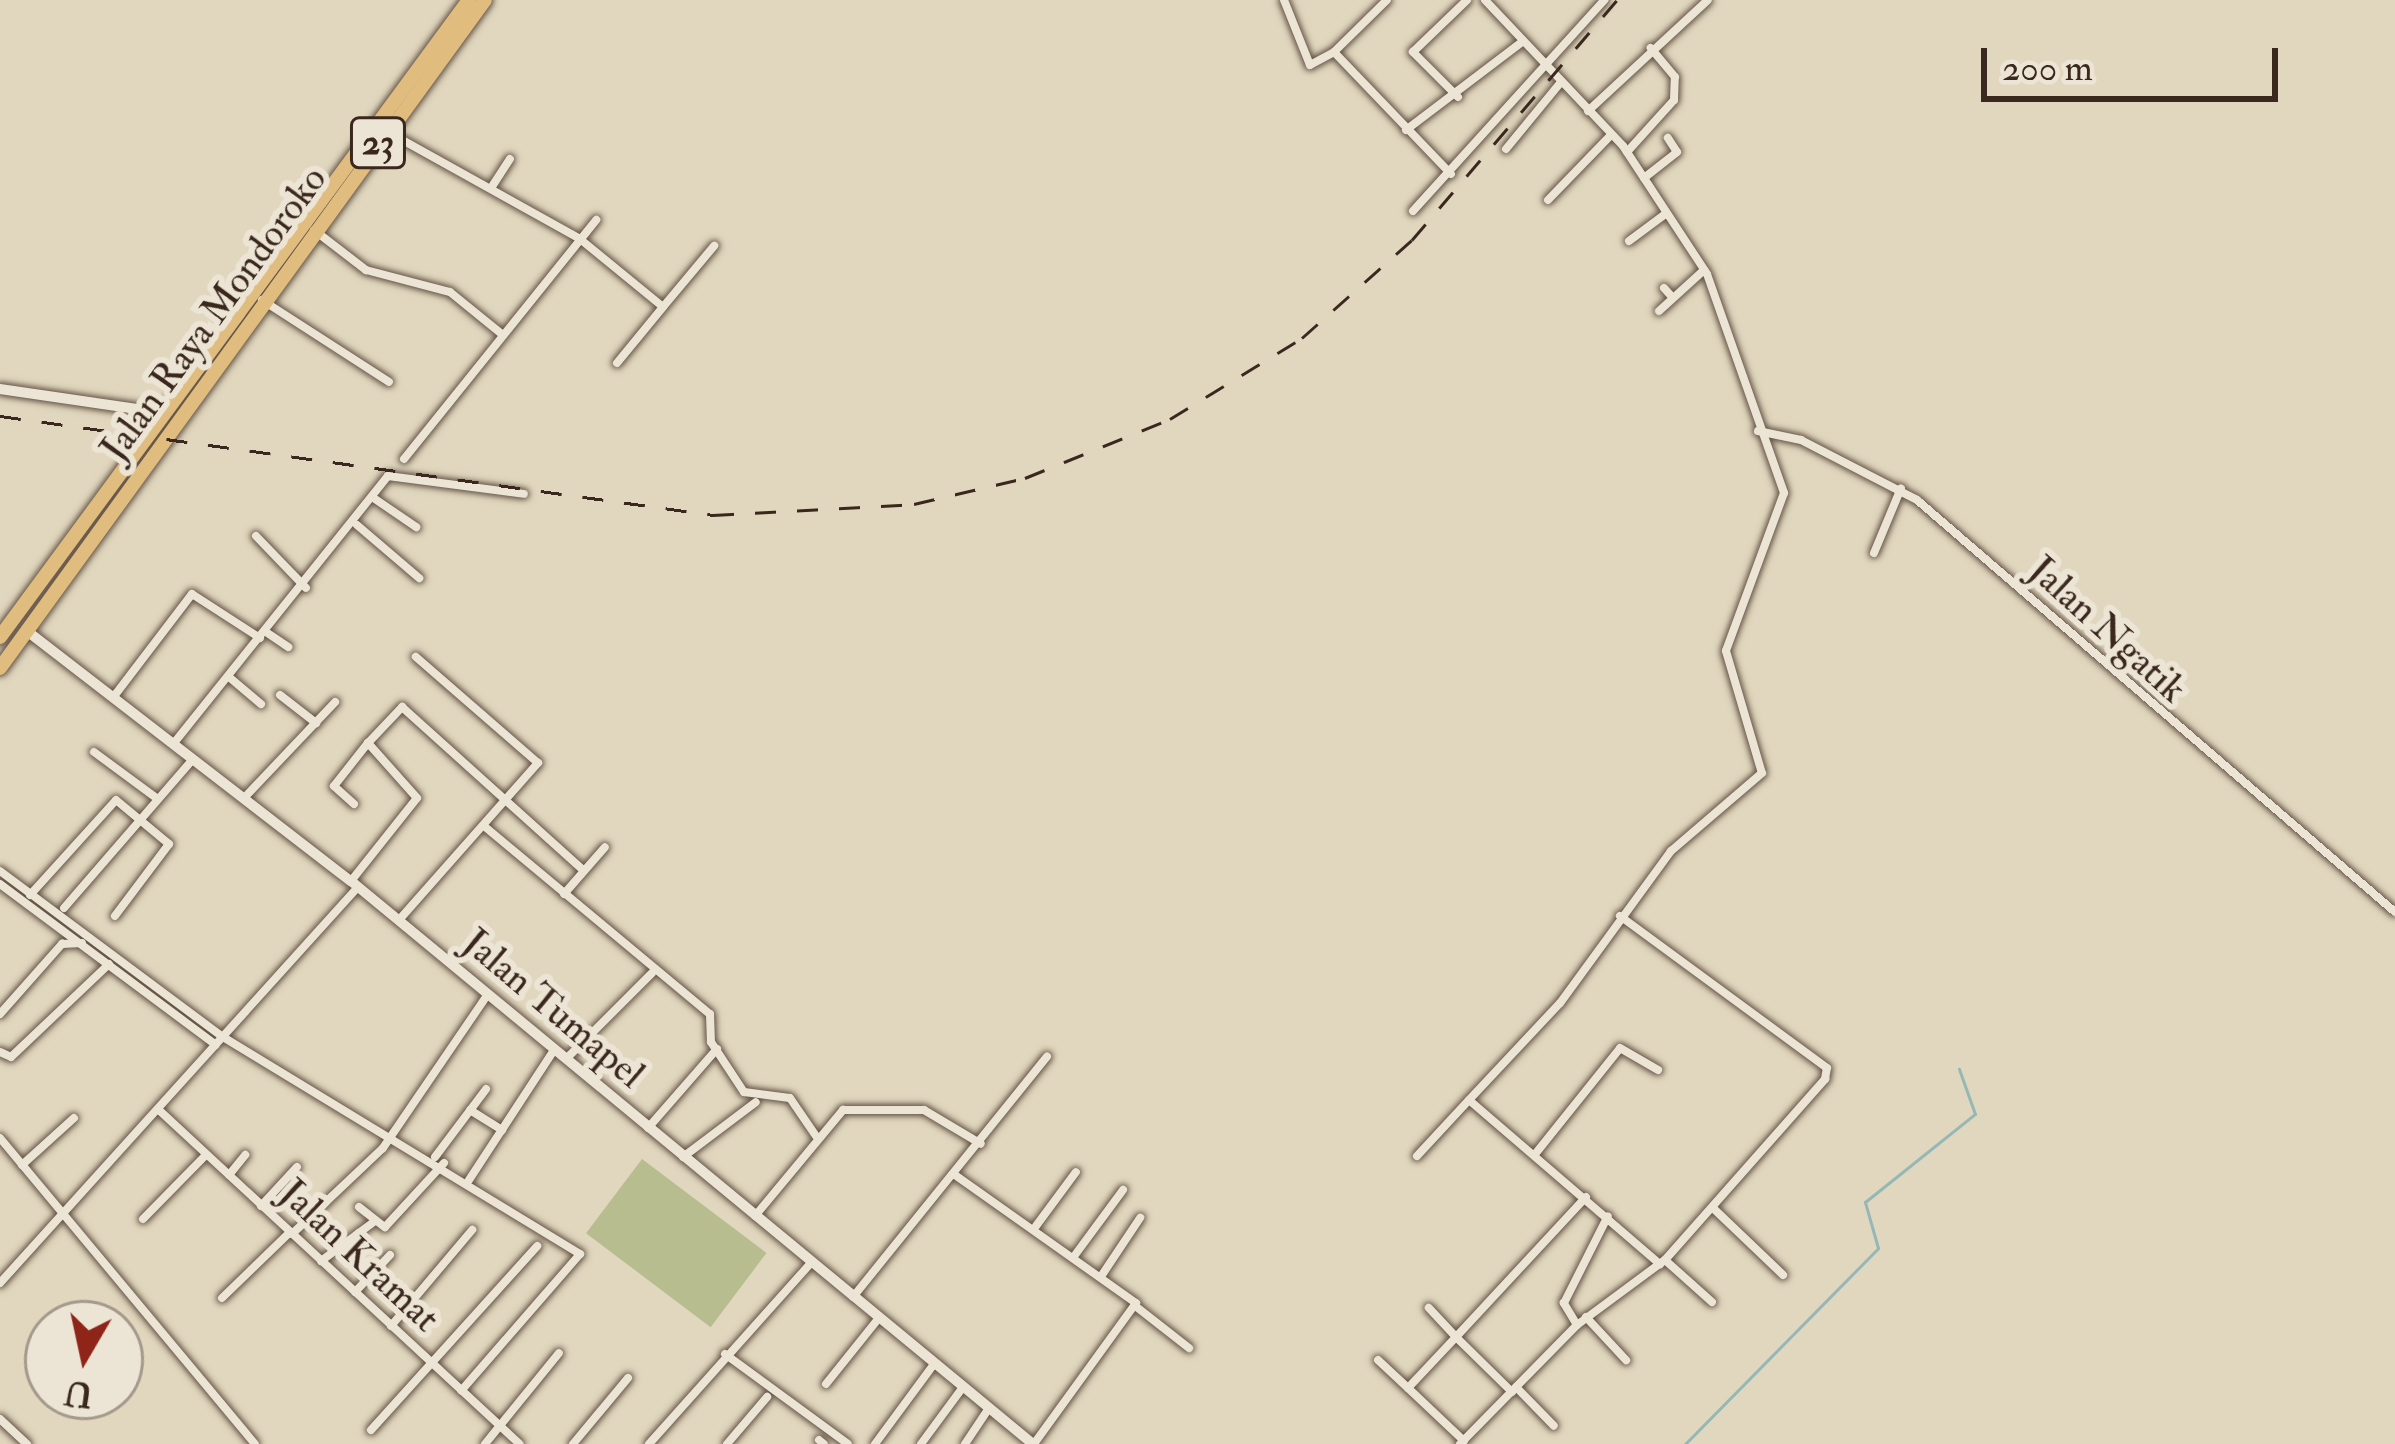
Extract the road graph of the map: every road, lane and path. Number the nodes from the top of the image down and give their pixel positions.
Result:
1 (469, 0) edge
2 (485, 0) edge
3 (1284, 0) edge
4 (1387, 0) edge
5 (1467, 0) edge
6 (1485, 0) edge
7 (1604, 0) edge
8 (1708, 0) edge
9 (1522, 42) junction
10 (1650, 49) junction
11 (1334, 52) junction
12 (1546, 67) junction
13 (1561, 82) junction
14 (1458, 97) junction
15 (1588, 111) junction
16 (1406, 130) junction
17 (387, 131) junction
18 (1611, 135) junction
19 (1668, 138) dead end
20 (1506, 149) dead end
21 (1627, 152) junction
22 (511, 159) dead end
23 (1450, 174) junction
24 (1644, 178) junction
25 (493, 185) junction
26 (1548, 200) dead end
27 (1413, 211) dead end
28 (1664, 215) junction
29 (596, 220) dead end
30 (312, 229) junction
31 (580, 239) junction
32 (1629, 241) dead end
33 (714, 247) dead end
34 (1704, 270) junction
35 (264, 288) junction
36 (1664, 288) dead end
37 (1673, 298) junction
38 (663, 307) junction
39 (1659, 311) dead end
40 (502, 334) junction
41 (617, 363) dead end
42 (388, 382) dead end
43 (0, 389) edge
44 (164, 413) junction
45 (1758, 431) junction
46 (404, 459) dead end
47 (1900, 488) junction
48 (524, 494) dead end
49 (376, 499) junction
50 (87, 517) junction
51 (357, 525) junction
52 (416, 527) dead end
53 (102, 528) junction
54 (256, 536) dead end
55 (1874, 553) dead end
56 (418, 578) dead end
57 (306, 588) junction
58 (5, 619) edge
59 (27, 631) junction
60 (263, 635) junction
61 (0, 637) edge
62 (287, 647) dead end
63 (416, 657) dead end
64 (0, 668) edge
65 (230, 677) junction
66 (115, 695) junction
67 (280, 695) dead end
68 (335, 702) dead end
69 (261, 704) dead end
70 (316, 724) junction
71 (174, 743) junction
72 (368, 743) junction
73 (94, 752) dead end
74 (194, 758) junction
75 (244, 796) junction
76 (155, 797) junction
77 (508, 801) junction
78 (354, 804) dead end
79 (137, 820) junction
80 (484, 826) junction
81 (604, 848) dead end
82 (584, 870) junction
83 (0, 871) edge
84 (0, 884) edge
85 (354, 884) junction
86 (564, 894) junction
87 (30, 896) junction
88 (64, 908) dead end
89 (2395, 911) edge
90 (115, 916) dead end
91 (1620, 916) junction
92 (399, 920) junction
93 (84, 940) junction
94 (109, 964) junction
95 (652, 973) junction
96 (488, 993) junction
97 (0, 1014) edge
98 (220, 1041) junction
99 (716, 1048) junction
100 (554, 1050) junction
101 (0, 1052) edge
102 (1047, 1057) dead end
103 (566, 1059) junction
104 (1658, 1070) dead end
105 (486, 1089) dead end
106 (1468, 1100) junction
107 (758, 1102) junction
108 (470, 1110) junction
109 (160, 1111) junction
110 (74, 1118) dead end
111 (648, 1128) junction
112 (502, 1130) junction
113 (393, 1131) junction
114 (816, 1136) junction
115 (0, 1138) edge
116 (981, 1144) junction
117 (1536, 1153) junction
118 (206, 1155) junction
119 (245, 1155) dead end
120 (1417, 1156) dead end
121 (435, 1157) junction
122 (683, 1157) junction
123 (22, 1165) junction
124 (442, 1166) junction
125 (297, 1167) dead end
126 (1076, 1172) dead end
127 (229, 1175) junction
128 (955, 1175) junction
129 (469, 1180) junction
130 (1123, 1190) dead end
131 (1586, 1197) junction
132 (261, 1206) junction
133 (359, 1207) dead end
134 (1713, 1208) junction
135 (60, 1215) junction
136 (1608, 1216) junction
137 (754, 1217) junction
138 (1140, 1218) dead end
139 (143, 1220) dead end
140 (375, 1221) junction
141 (1036, 1226) junction
142 (472, 1230) dead end
143 (291, 1233) junction
144 (537, 1246) dead end
145 (390, 1255) dead end
146 (1075, 1255) junction
147 (321, 1261) junction
148 (1663, 1262) junction
149 (812, 1263) junction
150 (1102, 1275) junction
151 (1784, 1275) dead end
152 (0, 1283) edge
153 (355, 1292) junction
154 (222, 1298) dead end
155 (852, 1298) junction
156 (1712, 1302) dead end
157 (1137, 1308) junction
158 (1429, 1308) dead end
159 (1586, 1318) junction
160 (878, 1319) junction
161 (1577, 1324) junction
162 (391, 1326) junction
163 (1456, 1337) junction
164 (1189, 1348) dead end
165 (559, 1353) dead end
166 (722, 1359) junction
167 (1378, 1360) dead end
168 (1626, 1360) dead end
169 (934, 1364) junction
170 (434, 1365) junction
171 (628, 1378) dead end
172 (826, 1384) dead end
173 (963, 1387) junction
174 (1408, 1388) junction
175 (1514, 1390) junction
176 (461, 1391) junction
177 (766, 1396) dead end
178 (989, 1408) junction
179 (0, 1419) edge
180 (1554, 1426) dead end
181 (502, 1429) junction
182 (371, 1430) dead end
183 (1462, 1443) edge
184 (27, 1444) edge
185 (255, 1444) edge
186 (485, 1444) edge
187 (519, 1444) edge
188 (573, 1444) edge
189 (649, 1444) edge
190 (727, 1444) edge
191 (848, 1444) edge
192 (875, 1444) edge
193 (921, 1444) edge
194 (965, 1444) edge
195 (1033, 1444) edge

1 - 35 highway, Jalan Raya Mondoroko / 23
2 - 17 highway, Jalan Raya Mondoroko / 23
3 - 11 street
4 - 11 street
5 - 14 street
6 - 9 street
7 - 12 street
8 - 10 street
9 - 12 street
9 - 14 street
10 - 15 street
10 - 21 street
11 - 16 street
12 - 13 street
12 - 23 street
13 - 15 street
13 - 20 street
14 - 16 street
15 - 18 street
16 - 23 street
17 - 25 street
17 - 30 highway, Jalan Raya Mondoroko / 23
18 - 21 street
18 - 26 street
19 - 24 street
21 - 24 street
22 - 25 street
23 - 27 street
24 - 28 street
25 - 31 street
28 - 32 street
28 - 34 street
29 - 31 street
30 - 35 highway, Jalan Raya Mondoroko / 23
30 - 40 street
31 - 38 street
31 - 40 street
33 - 38 street
34 - 37 street
34 - 45 street
35 - 42 street
35 - 44 highway, Jalan Raya Mondoroko / 23
35 - 53 highway, Jalan Raya Mondoroko / 23
36 - 37 street
37 - 39 street
38 - 41 street
40 - 46 street
43 - 44 street
44 - 50 highway, Jalan Raya Mondoroko / 23
45 - 47 street, Jalan Ngatik
45 - 91 street
47 - 55 street
47 - 89 street, Jalan Ngatik
48 - 49 street
49 - 51 street
49 - 52 street
50 - 53 highway
50 - 58 highway, Jalan Raya Mondoroko / 23
51 - 56 street
51 - 57 street
53 - 59 highway, Jalan Raya Mondoroko / 23
54 - 57 street
57 - 60 street
58 - 61 highway, Jalan Raya Mondoroko / 23
59 - 64 highway, Jalan Raya Mondoroko / 23
59 - 66 street, Jalan Tumapel
60 - 62 street
60 - 65 street
60 - 66 street
63 - 77 street
65 - 69 street
65 - 71 street
66 - 71 street, Jalan Tumapel
67 - 70 street
68 - 70 street
70 - 75 street
71 - 74 street, Jalan Tumapel
72 - 77 street
72 - 78 street
72 - 85 street
73 - 76 street
74 - 75 street, Jalan Tumapel
74 - 76 street
75 - 85 street, Jalan Tumapel
76 - 79 street
77 - 80 street
77 - 82 street
79 - 87 street
79 - 88 street
79 - 90 street
80 - 86 street
80 - 92 street
81 - 82 street
82 - 86 street
83 - 87 street
84 - 93 street
85 - 92 street, Jalan Tumapel
85 - 98 street
86 - 95 street
87 - 93 street
91 - 106 street
91 - 134 street
92 - 96 street, Jalan Tumapel
93 - 94 street
93 - 97 street
93 - 98 street
94 - 98 street
94 - 101 street
95 - 99 street
95 - 103 street
96 - 100 street, Jalan Tumapel
96 - 113 street
98 - 109 street
98 - 113 street
99 - 107 street
99 - 111 street
100 - 103 street, Jalan Tumapel
100 - 112 street
102 - 116 street
103 - 111 street, Jalan Tumapel
104 - 117 street
105 - 108 street
106 - 117 street
106 - 120 street
107 - 114 street
107 - 122 street
108 - 112 street
108 - 121 street
109 - 118 street, Jalan Kramat
109 - 135 street
110 - 123 street
111 - 122 street, Jalan Tumapel
112 - 129 street
113 - 121 street
113 - 143 street
114 - 116 street
114 - 137 street
115 - 123 street
116 - 128 street
117 - 131 street
118 - 127 street, Jalan Kramat
118 - 139 street
119 - 127 street
121 - 124 street
122 - 137 street, Jalan Tumapel
123 - 135 street
124 - 129 street
124 - 140 street
125 - 132 street
126 - 141 street
127 - 132 street, Jalan Kramat
128 - 141 street
128 - 155 street
129 - 176 street
130 - 146 street
131 - 136 street
131 - 163 street
132 - 143 street, Jalan Kramat
133 - 140 street
134 - 148 street
134 - 151 street
135 - 152 street
135 - 185 street
136 - 148 street
136 - 161 street
137 - 149 street, Jalan Tumapel
138 - 150 street
140 - 147 street
141 - 146 street
142 - 162 street
143 - 147 street, Jalan Kramat
143 - 154 street
144 - 170 street
145 - 153 street
146 - 150 street
147 - 153 street, Jalan Kramat
148 - 156 street
148 - 159 street
149 - 155 street, Jalan Tumapel
149 - 166 street
150 - 157 street
153 - 162 street, Jalan Kramat
155 - 160 street, Jalan Tumapel
157 - 164 street
157 - 195 street
158 - 163 street
159 - 161 street
159 - 168 street
160 - 169 street, Jalan Tumapel
160 - 172 street
161 - 175 street
162 - 170 street, Jalan Kramat
163 - 174 street
163 - 175 street
165 - 181 street
166 - 189 street
166 - 191 street
167 - 174 street
169 - 173 street, Jalan Tumapel
169 - 192 street
170 - 176 street, Jalan Kramat
170 - 182 street
171 - 188 street
173 - 178 street, Jalan Tumapel
173 - 193 street
174 - 183 street
175 - 180 street
175 - 183 street
176 - 181 street, Jalan Kramat
177 - 190 street
178 - 194 street
178 - 195 street, Jalan Tumapel
179 - 184 street
181 - 186 street
181 - 187 street, Jalan Kramat

